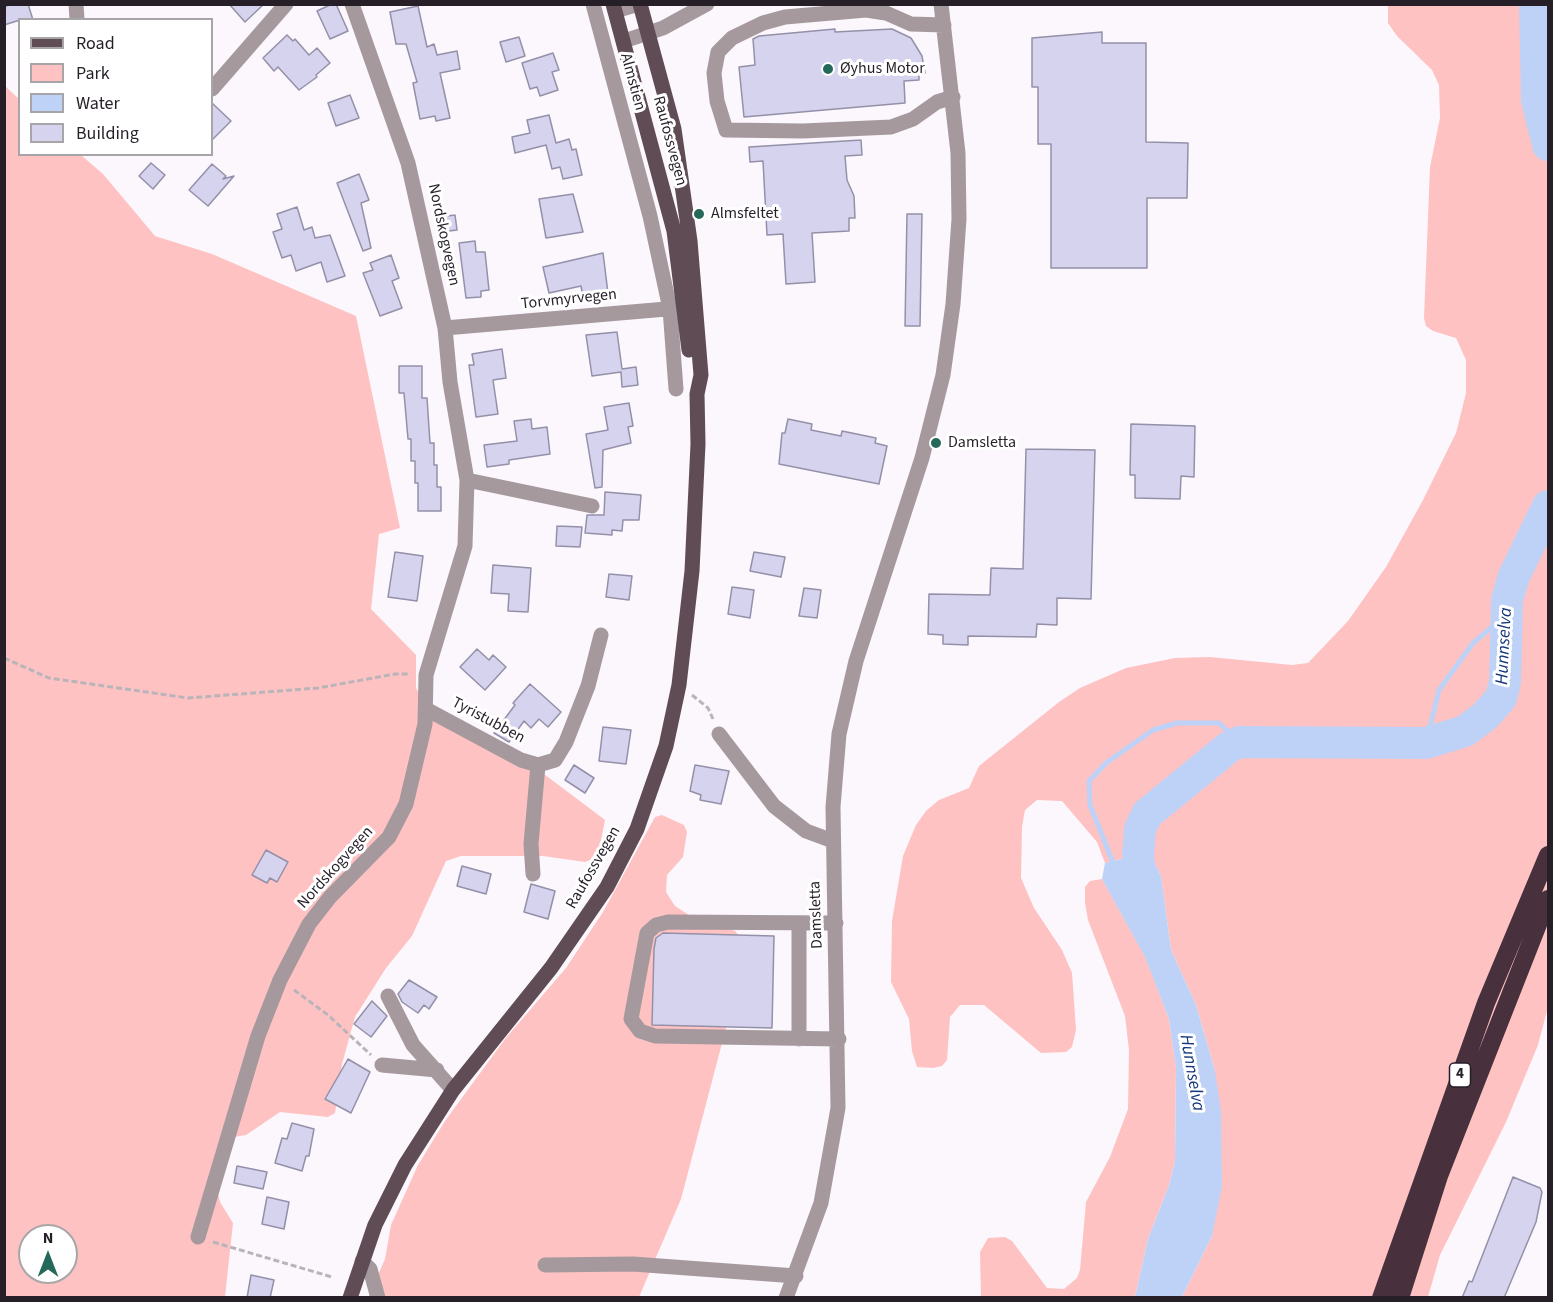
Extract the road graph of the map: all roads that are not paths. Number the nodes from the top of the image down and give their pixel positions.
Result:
1 (286, 4) edge
2 (352, 4) edge
3 (593, 4) edge
4 (640, 4) edge
5 (707, 4) edge
6 (941, 4) edge
7 (614, 8) edge
8 (944, 25) junction
9 (649, 32) junction
10 (624, 41) junction
11 (213, 88) edge
12 (953, 97) junction
13 (684, 308) junction
14 (445, 328) junction
15 (676, 389) dead end
16 (467, 480) junction
17 (592, 506) dead end
18 (601, 635) dead end
19 (426, 709) junction
20 (719, 734) road end
21 (536, 764) junction
22 (833, 841) junction
23 (1548, 855) edge
24 (533, 874) dead end
25 (1548, 899) edge
26 (799, 923) junction
27 (836, 923) junction
28 (388, 996) dead end
29 (799, 1039) junction
30 (839, 1040) junction
31 (382, 1065) road end
32 (437, 1071) junction
33 (453, 1090) junction
34 (198, 1237) road end
35 (362, 1261) junction
36 (545, 1265) dead end
37 (796, 1275) junction
38 (350, 1298) edge
39 (378, 1298) edge
40 (786, 1298) edge
41 (1381, 1298) edge
42 (1400, 1298) edge

1 - 11 street
2 - 14 street, Nordskogvegen
3 - 13 street, Almstien
4 - 7 street
4 - 9 main road, Raufossvegen
5 - 9 street
6 - 8 street, Damsletta
7 - 10 main road, Raufossvegen
8 - 12 street, Damsletta
8 - 12 street
9 - 10 street
9 - 13 main road, Raufossvegen
10 - 13 main road, Raufossvegen
12 - 22 street, Damsletta
13 - 14 street, Torvmyrvegen
13 - 15 street, Almstien
13 - 33 main road, Raufossvegen
14 - 16 street, Nordskogvegen
16 - 17 street
16 - 19 street, Nordskogvegen
18 - 21 street
19 - 21 street, Tyristubben
19 - 34 street, Nordskogvegen
20 - 22 street
21 - 24 street
22 - 27 street, Damsletta
23 - 41 highway, 4
25 - 42 highway, 4
26 - 27 street
26 - 29 street
26 - 29 street
27 - 30 street, Damsletta
28 - 32 street
29 - 30 street
30 - 37 street, Damsletta
31 - 32 street
32 - 33 street
33 - 35 main road, Raufossvegen
35 - 38 main road, Raufossvegen
35 - 39 street
36 - 37 street
37 - 40 street, Damsletta

